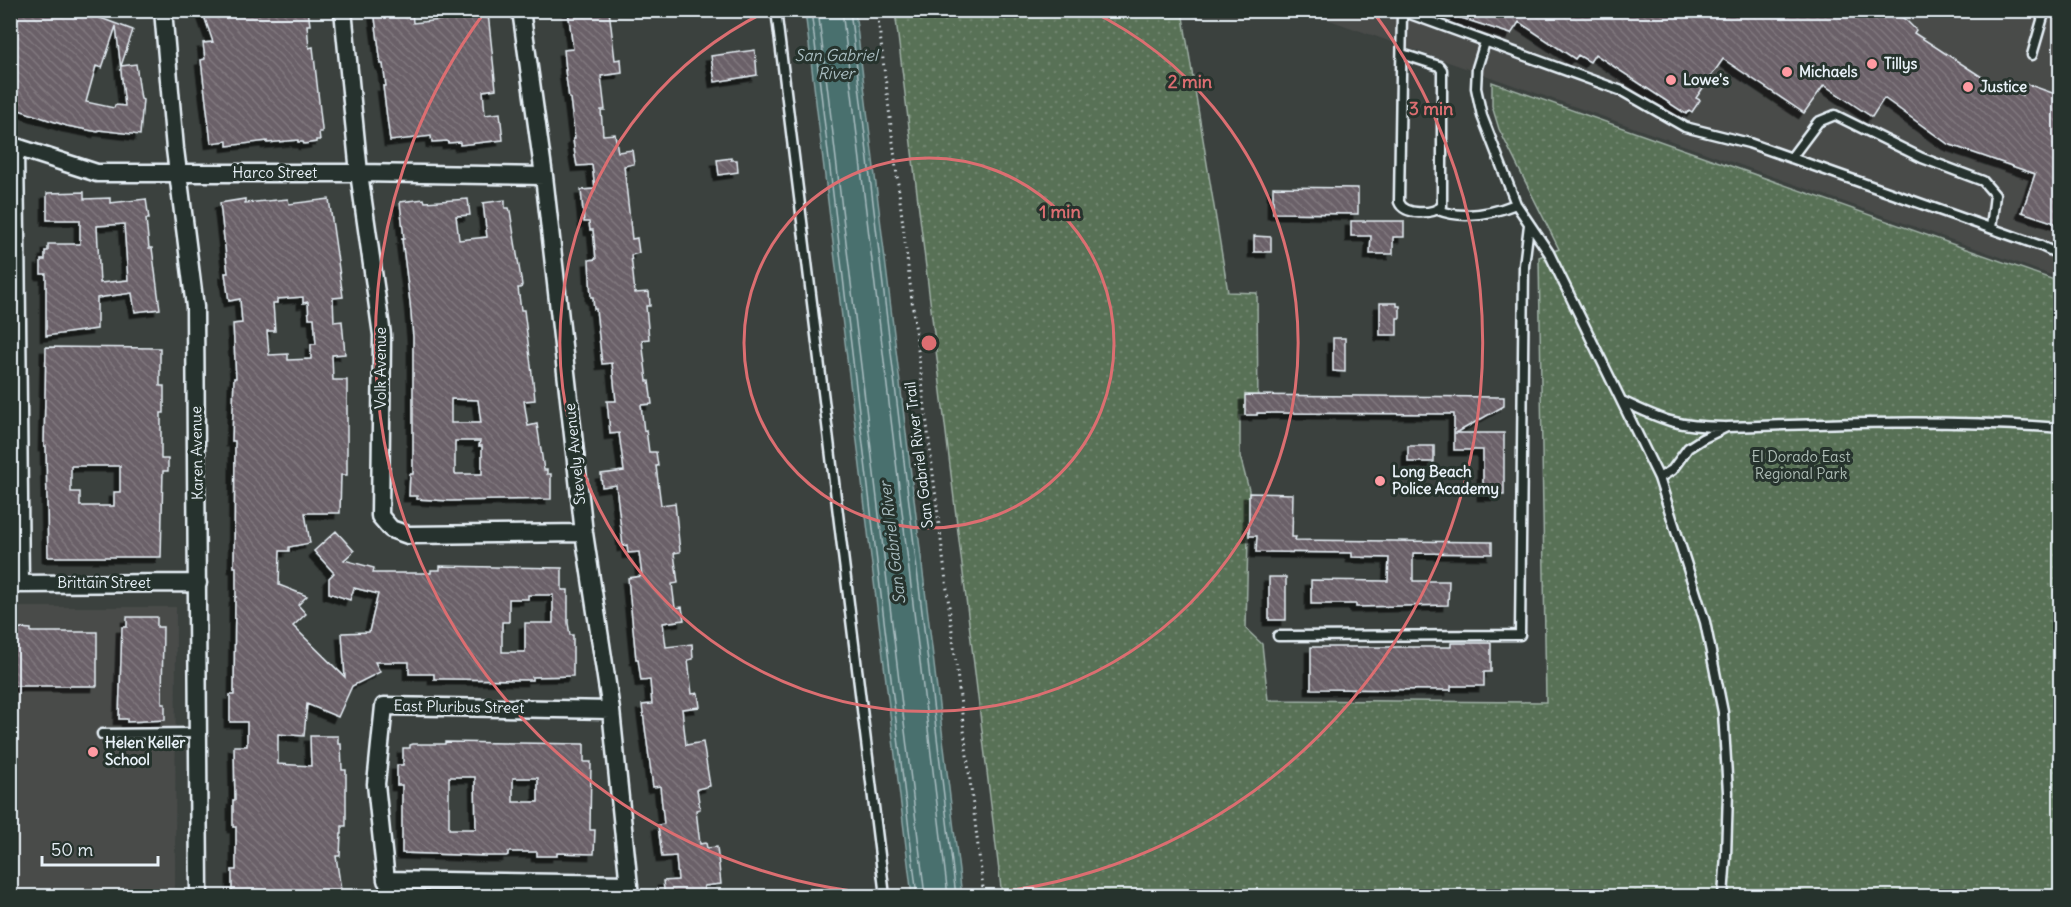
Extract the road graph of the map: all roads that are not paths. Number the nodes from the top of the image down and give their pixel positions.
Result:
1 (163, 10) edge
2 (343, 10) edge
3 (521, 10) edge
4 (776, 10) edge
5 (2045, 10) edge
6 (1400, 11) edge
7 (1485, 42) junction
8 (1401, 54) junction
9 (2032, 55) dead end
10 (13, 146) edge
11 (1791, 158) junction
12 (178, 173) junction
13 (359, 173) junction
14 (544, 176) junction
15 (1516, 204) junction
16 (1438, 210) junction
17 (1529, 225) junction
18 (1990, 228) junction
19 (2061, 255) edge
20 (1621, 400) junction
21 (1727, 428) junction
22 (2061, 428) edge
23 (1659, 478) junction
24 (584, 533) junction
25 (198, 583) junction
26 (15, 584) edge
27 (1278, 636) dead end
28 (611, 710) junction
29 (199, 733) junction
30 (102, 734) dead end
31 (630, 890) edge
32 (199, 897) edge
33 (885, 897) edge
34 (1723, 897) edge

1 - 12 street, Karen Avenue
2 - 13 street, Volk Avenue
3 - 14 street, Stevely Avenue
4 - 33 lane
5 - 9 lane
6 - 7 lane
6 - 8 lane
7 - 11 lane
7 - 15 lane
8 - 16 lane
8 - 16 lane
10 - 12 street, Harco Street
10 - 26 street
11 - 18 lane
11 - 18 lane
12 - 13 street, Harco Street
12 - 25 street, Karen Avenue
13 - 14 street, Harco Street
13 - 24 street, Volk Avenue
14 - 24 street, Stevely Avenue
15 - 16 lane
15 - 17 lane
17 - 20 lane
17 - 27 lane
18 - 19 lane
20 - 21 lane
20 - 23 lane
21 - 22 lane
21 - 23 lane
23 - 34 lane
24 - 28 street, Stevely Avenue
25 - 26 street, Brittain Street
25 - 29 street, Karen Avenue
28 - 31 street, Stevely Avenue
28 - 31 street, East Pluribus Street
29 - 30 lane
29 - 32 street, Karen Avenue

